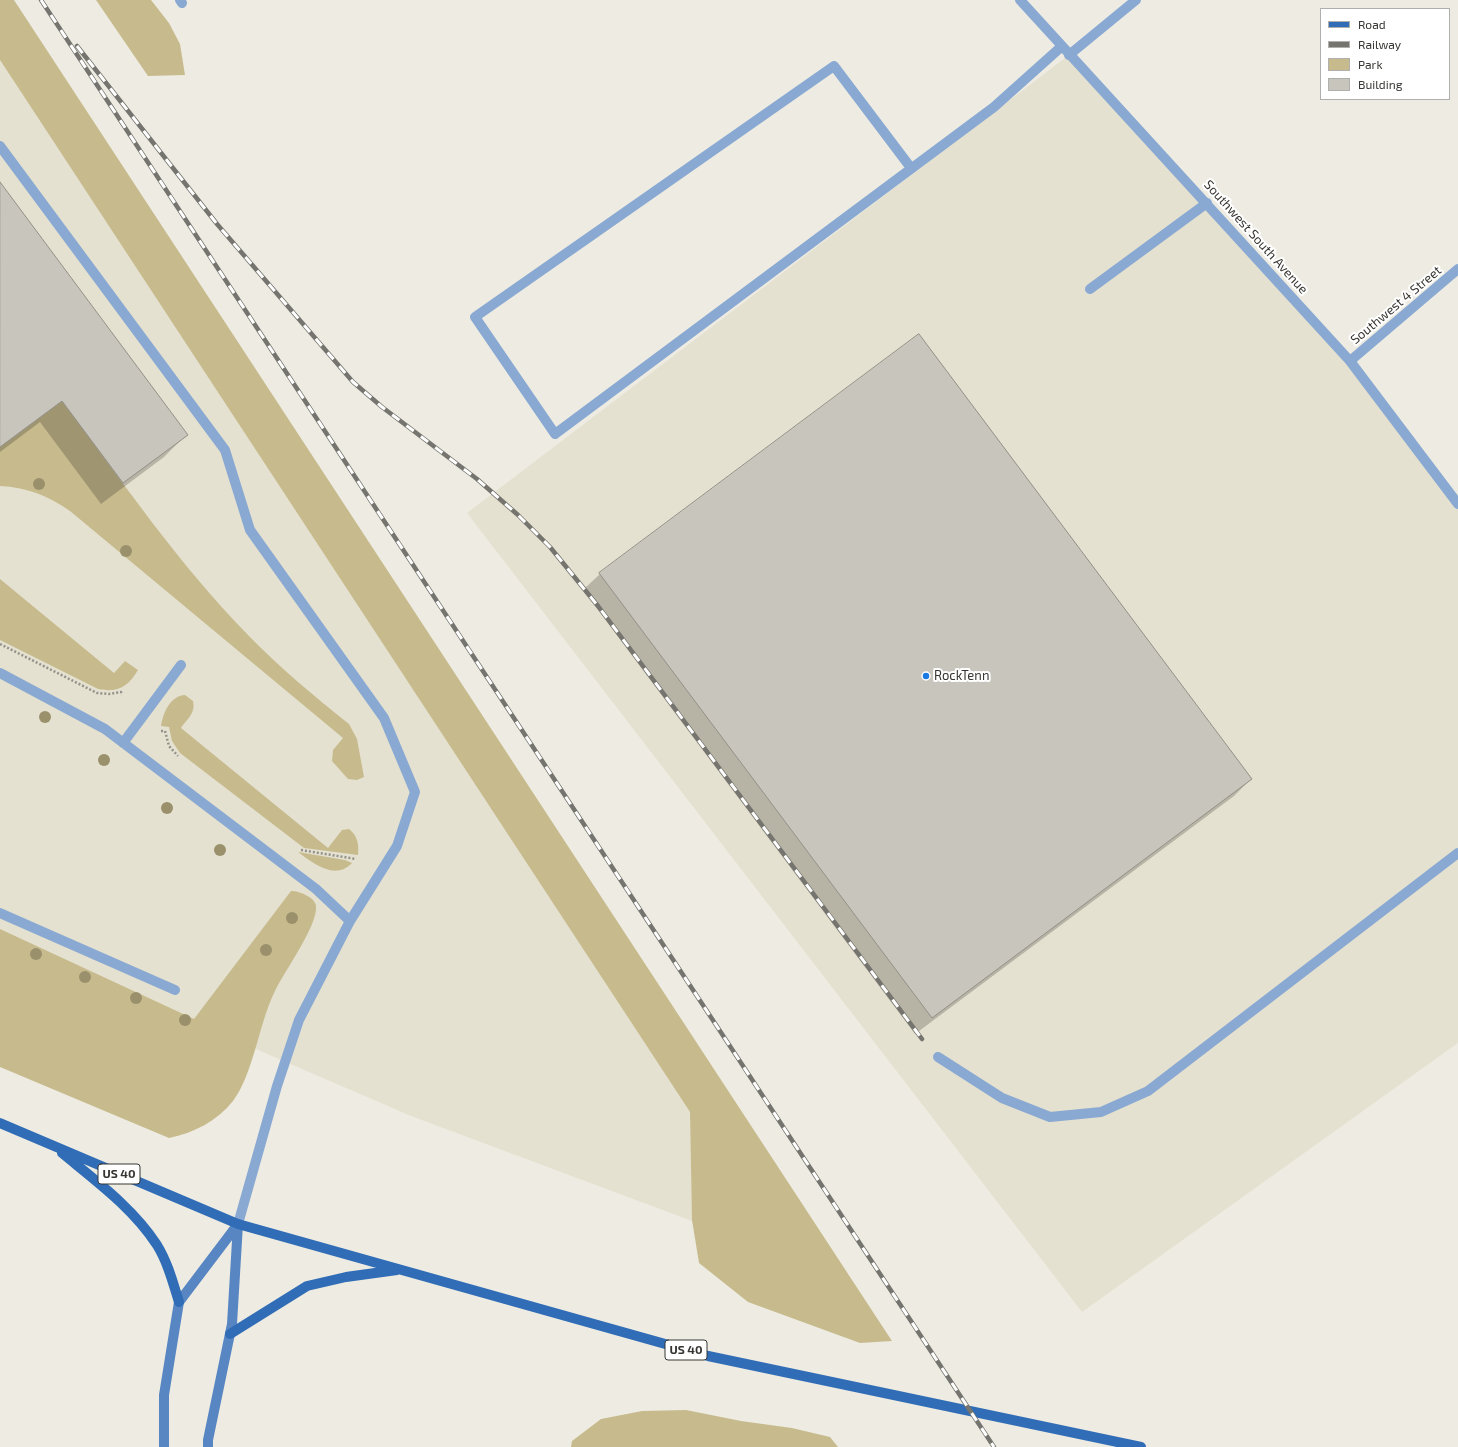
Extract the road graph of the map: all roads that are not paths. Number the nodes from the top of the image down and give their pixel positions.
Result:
1 (1020, 0) edge
2 (1136, 0) edge
3 (1061, 47) junction
4 (1069, 55) junction
5 (0, 146) edge
6 (910, 168) junction
7 (1207, 203) junction
8 (1458, 269) edge
9 (1090, 289) dead end
10 (1350, 361) junction
11 (1458, 504) edge
12 (181, 666) dead end
13 (0, 673) edge
14 (123, 743) junction
15 (1458, 853) edge
16 (0, 913) edge
17 (350, 921) junction
18 (175, 990) dead end
19 (938, 1057) dead end
20 (0, 1124) edge
21 (53, 1146) junction
22 (238, 1224) junction
23 (401, 1270) junction
24 (179, 1302) junction
25 (230, 1334) junction
26 (164, 1447) edge
27 (208, 1447) edge
28 (1141, 1447) edge

1 - 3 street, Southwest South Avenue
2 - 4 street
3 - 4 street, Southwest South Avenue
3 - 6 street
4 - 7 street, Southwest South Avenue
5 - 17 street
6 - 6 street
7 - 9 street
7 - 10 street, Southwest South Avenue
8 - 10 street, Southwest 4 Street
10 - 11 street, Southwest South Avenue
12 - 14 street
13 - 14 street
14 - 17 street
15 - 19 street
16 - 18 street
17 - 22 street
20 - 21 main road, US 40
21 - 22 main road, US 40
21 - 24 main road
22 - 23 main road, US 40
22 - 24 main road
22 - 25 main road
23 - 25 main road
23 - 28 main road, US 40
24 - 26 main road
25 - 27 main road

